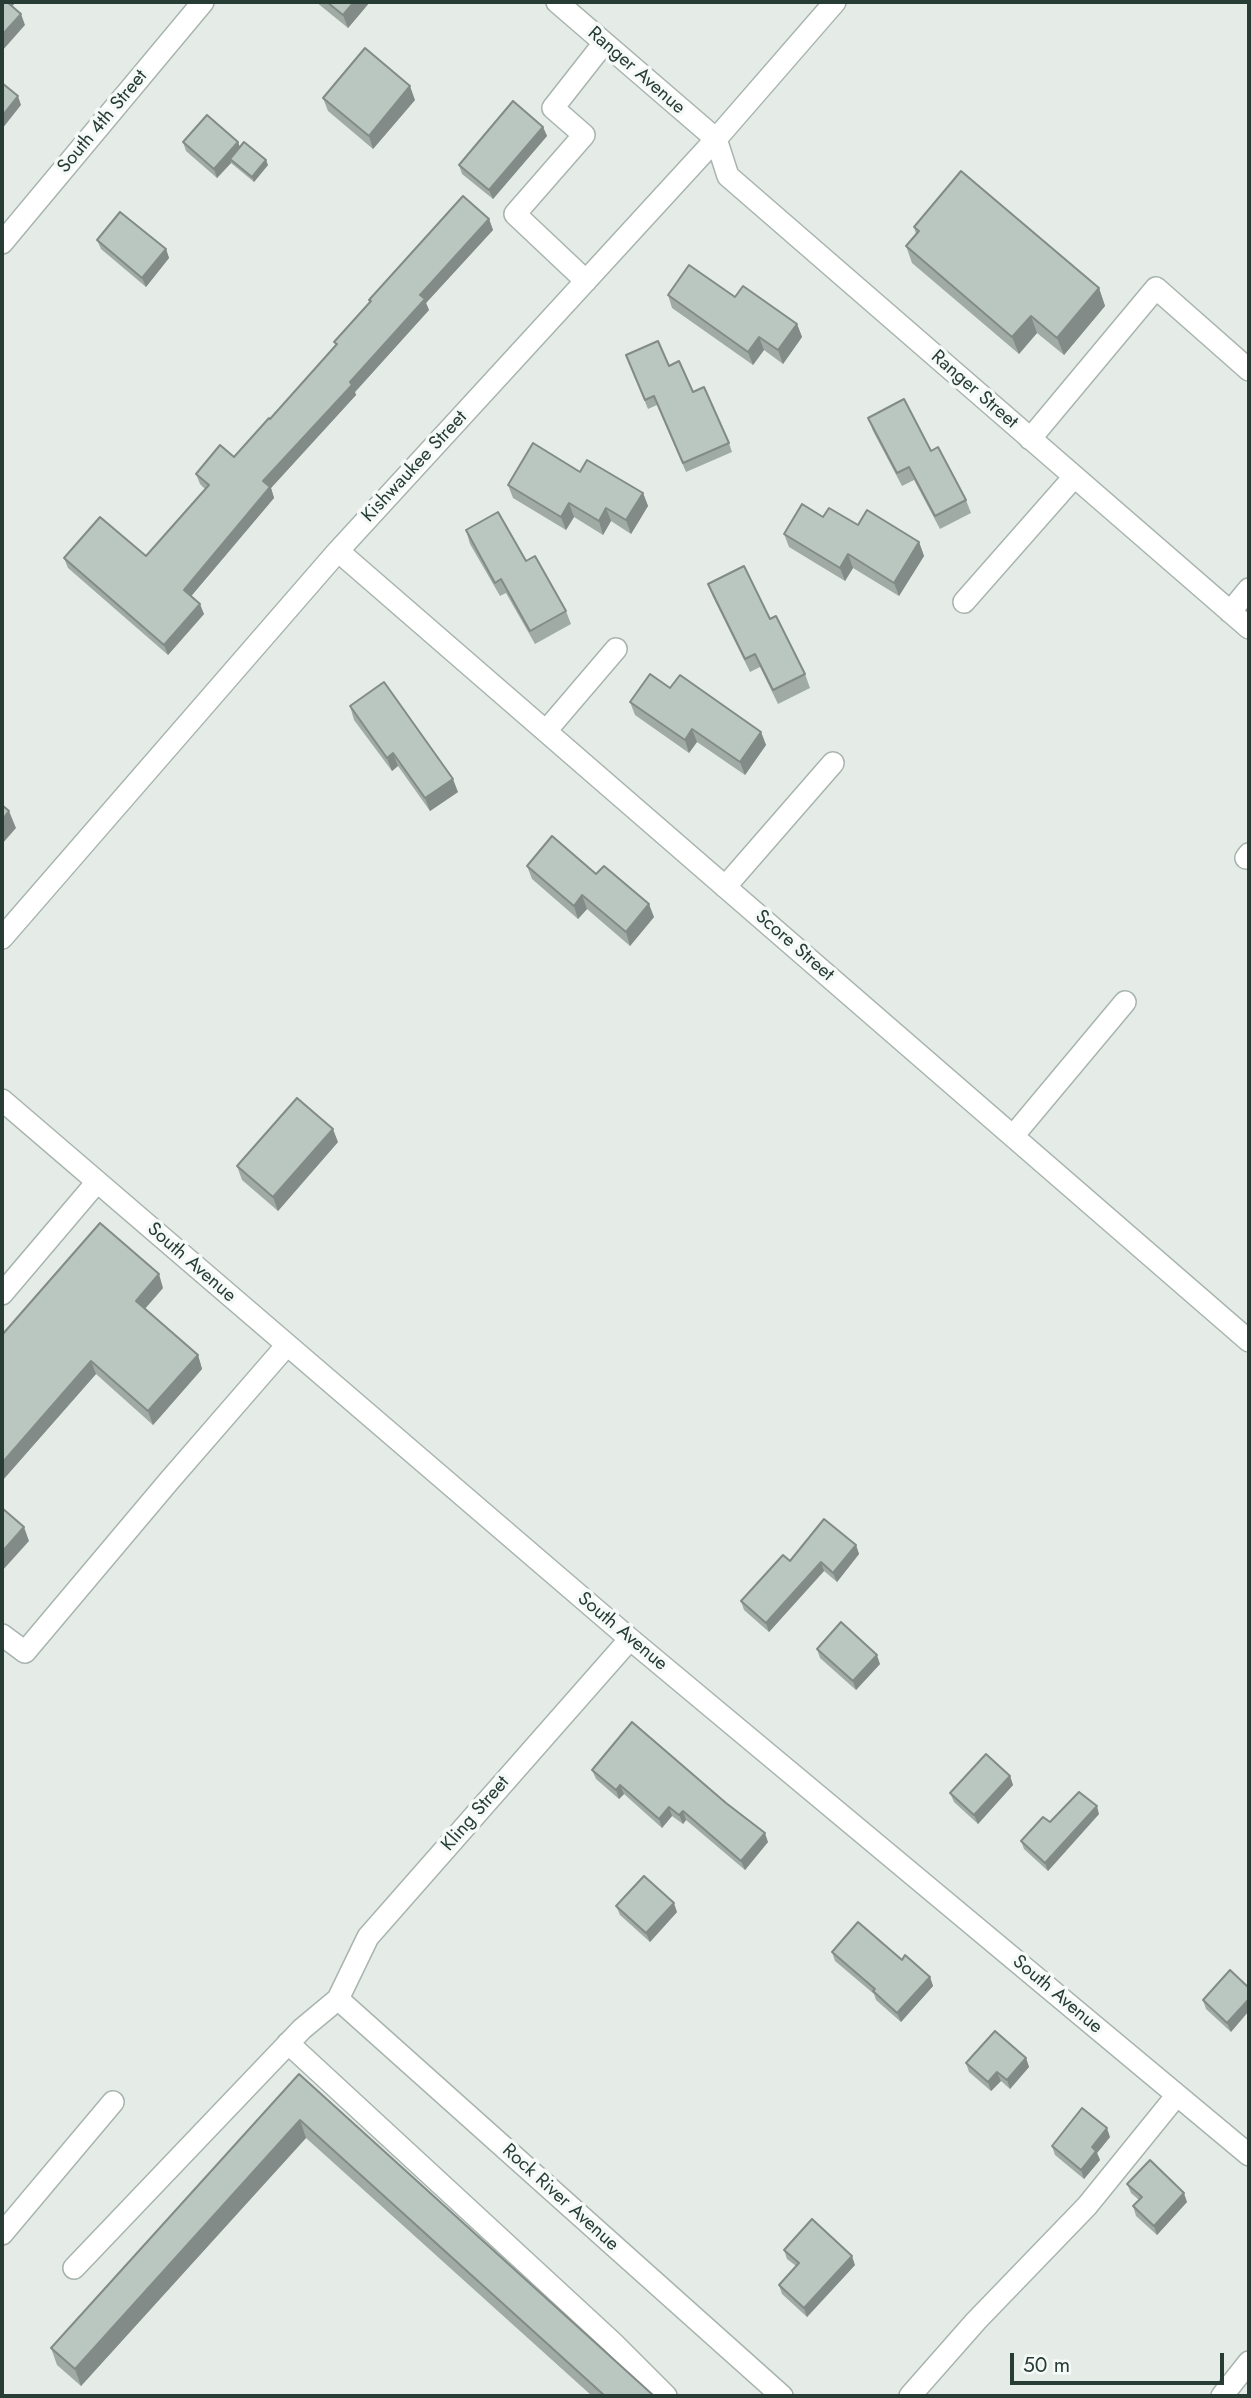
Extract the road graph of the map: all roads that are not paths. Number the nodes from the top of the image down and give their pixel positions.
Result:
1 (203, 2) edge
2 (557, 2) edge
3 (835, 2) edge
4 (604, 43) junction
5 (716, 139) junction
6 (2, 243) edge
7 (586, 281) junction
8 (1249, 370) edge
9 (1030, 439) junction
10 (1073, 477) junction
11 (338, 551) junction
12 (1249, 589) edge
13 (964, 603) dead end
14 (1230, 612) junction
15 (1249, 628) edge
16 (616, 649) dead end
17 (546, 731) junction
18 (833, 763) dead end
19 (726, 887) junction
20 (2, 939) edge
21 (1125, 1002) dead end
22 (2, 1100) edge
23 (1013, 1136) junction
24 (97, 1182) junction
25 (2, 1294) edge
26 (1249, 1341) edge
27 (287, 1345) junction
28 (2, 1635) edge
29 (630, 1639) junction
30 (338, 1999) junction
31 (288, 2043) junction
32 (1177, 2095) junction
33 (113, 2102) dead end
34 (1249, 2155) edge
35 (2, 2234) edge
36 (74, 2268) dead end
37 (1249, 2362) edge
38 (666, 2396) edge
39 (782, 2396) edge
40 (910, 2396) edge
41 (1222, 2396) edge

1 - 6 street, South 4th Street
2 - 4 street, Ranger Avenue
3 - 5 street, Kishwaukee Street
4 - 5 street, Ranger Avenue
4 - 7 street
5 - 7 street, Kishwaukee Street
5 - 9 street, Ranger Street
7 - 11 street, Kishwaukee Street
8 - 9 street
9 - 10 street, Ranger Street
10 - 13 street
10 - 14 street, Ranger Street
11 - 17 street, Score Street
11 - 20 street, Kishwaukee Street
12 - 14 street
14 - 15 street, Ranger Street
16 - 17 street
17 - 19 street, Score Street
18 - 19 street
19 - 23 street, Score Street
21 - 23 street
22 - 24 street, South Avenue
23 - 26 street, Score Street
24 - 25 street
24 - 27 street, South Avenue
27 - 28 street
27 - 29 street, South Avenue
29 - 30 street, Kling Street
29 - 32 street, South Avenue
30 - 31 street
30 - 39 street, Rock River Avenue
31 - 36 street
31 - 38 street
32 - 34 street, South Avenue
32 - 40 street
33 - 35 street
37 - 41 street

